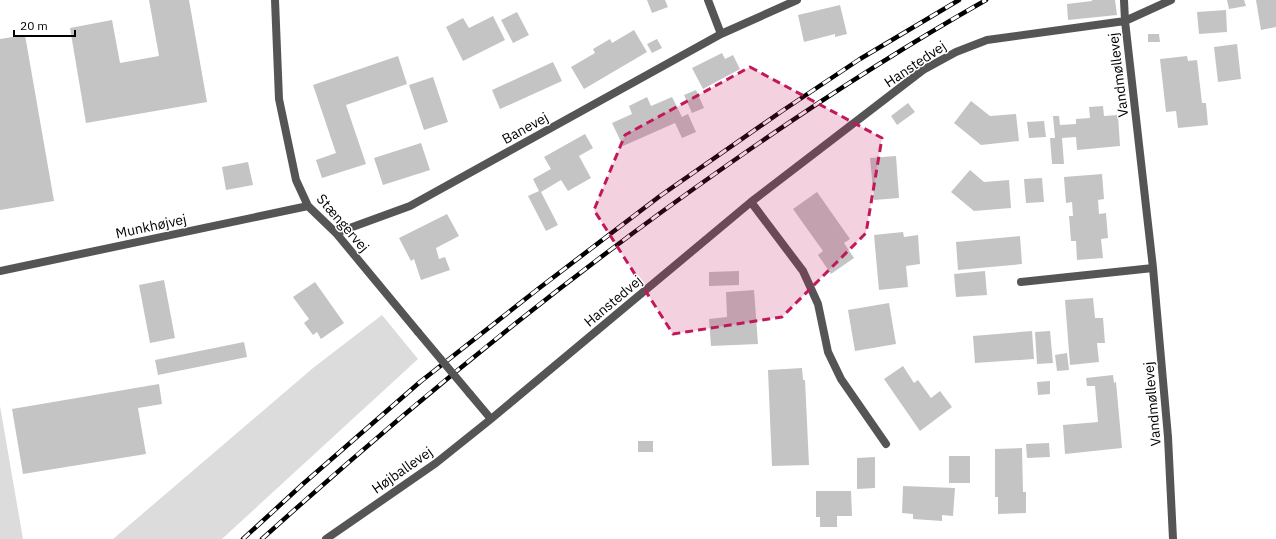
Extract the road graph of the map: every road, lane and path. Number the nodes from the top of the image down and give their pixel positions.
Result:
1 (275, 0) edge
2 (708, 0) edge
3 (797, 0) edge
4 (1124, 0) edge
5 (1170, 0) edge
6 (1125, 21) junction
7 (720, 34) junction
8 (751, 202) junction
9 (308, 206) junction
10 (336, 233) junction
11 (1154, 268) junction
12 (0, 271) edge
13 (1021, 282) dead end
14 (491, 419) junction
15 (886, 444) dead end
16 (326, 539) edge
17 (1173, 539) edge

1 - 9 street, Stængervej
2 - 7 street
3 - 7 street, Banevej
4 - 6 street
5 - 6 street, Hanstedvej
6 - 8 street, Hanstedvej
6 - 11 street, Vandmøllevej
7 - 10 street, Banevej
8 - 14 street, Hanstedvej
8 - 15 street
9 - 10 street, Stængervej
9 - 12 street, Munkhøjvej
10 - 14 street, Stængervej, bridge
11 - 13 street
11 - 17 street, Vandmøllevej
14 - 16 street, Højballevej

